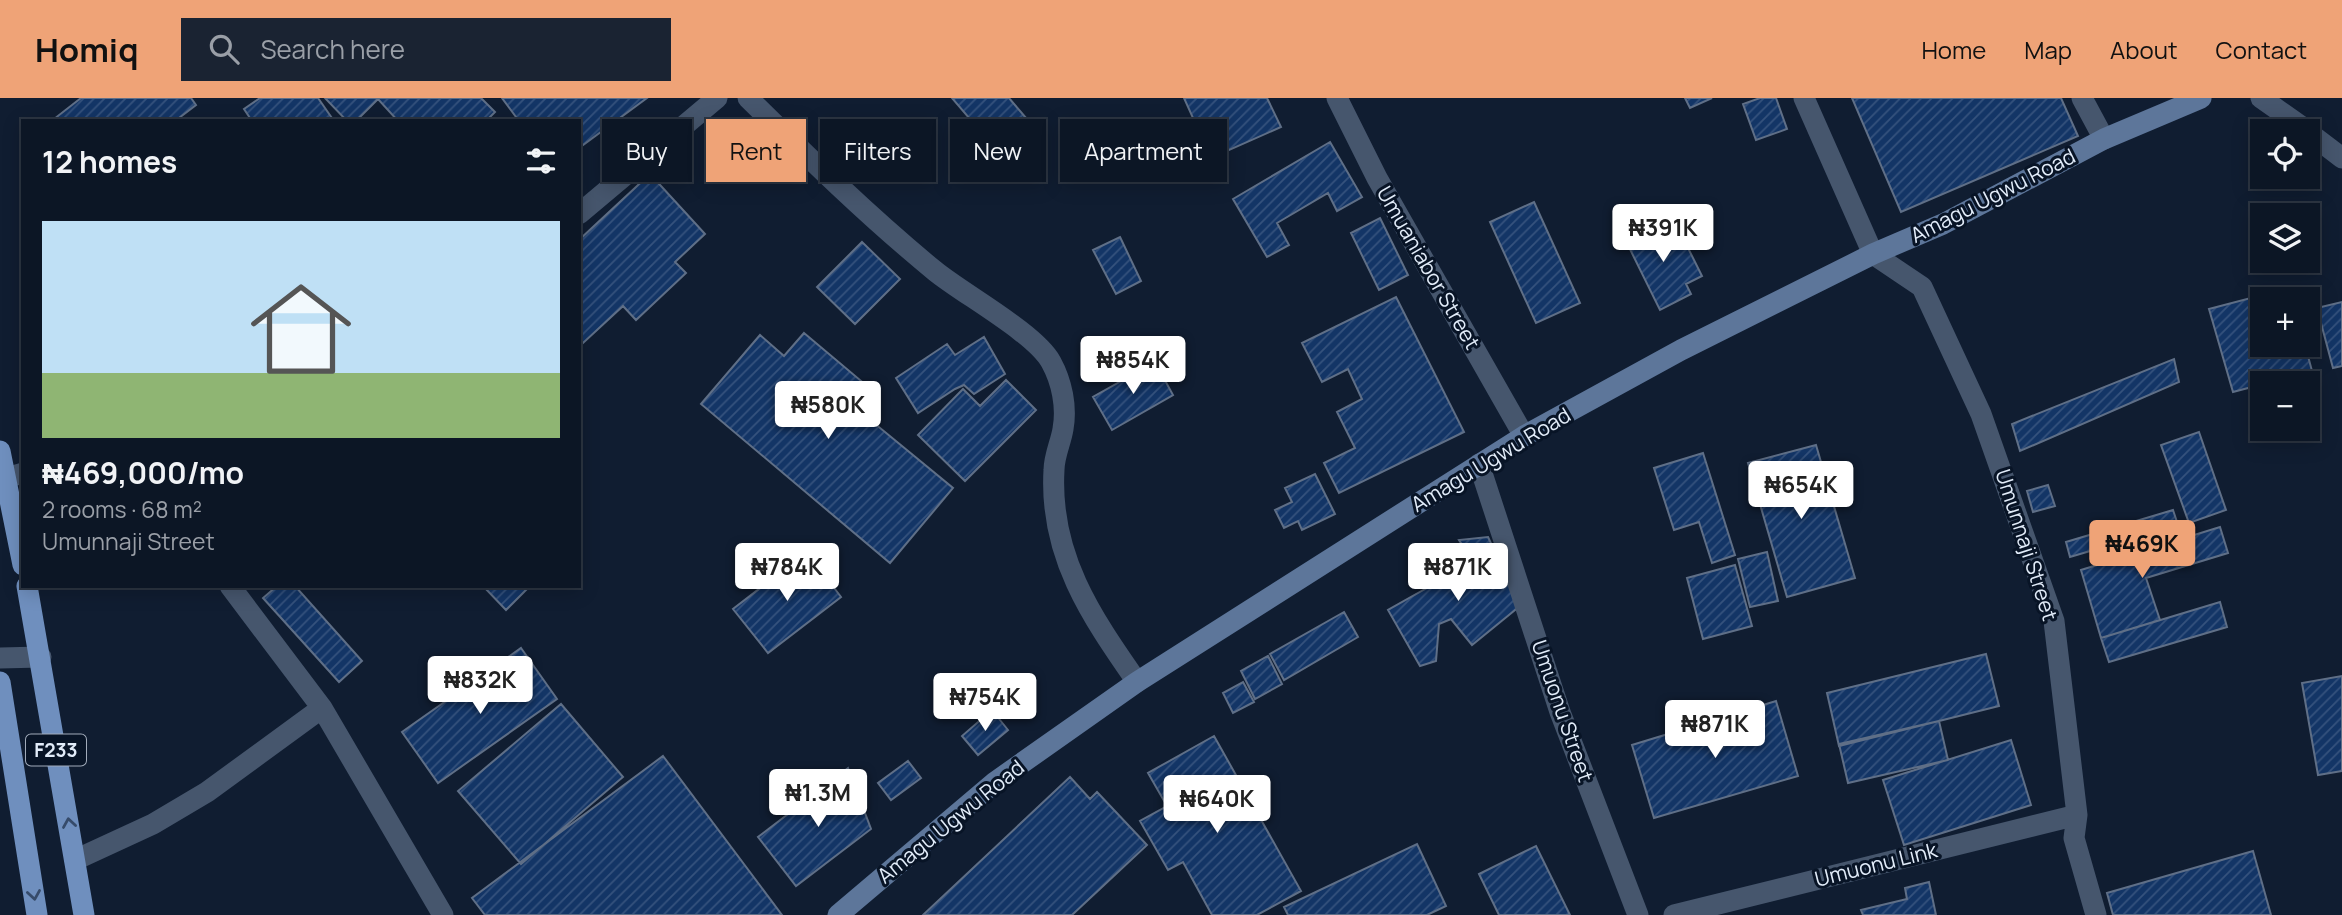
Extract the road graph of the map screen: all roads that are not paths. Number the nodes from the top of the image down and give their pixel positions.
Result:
1 (717, 98) edge
2 (748, 98) edge
3 (1337, 98) edge
4 (1804, 98) edge
5 (2082, 98) edge
6 (2201, 98) edge
7 (2261, 98) edge
8 (2290, 119) edge
9 (2104, 139) junction
10 (2320, 141) edge
11 (2342, 158) edge
12 (581, 212) edge
13 (1873, 254) junction
14 (1524, 436) junction
15 (0, 452) edge
16 (1479, 464) junction
17 (14, 476) edge
18 (21, 545) edge
19 (27, 588) edge
20 (232, 588) edge
21 (41, 657) junction
22 (0, 658) edge
23 (0, 682) edge
24 (1137, 682) junction
25 (322, 708) junction
26 (2077, 815) junction
27 (75, 860) junction
28 (37, 915) edge
29 (84, 915) edge
30 (443, 915) edge
31 (838, 915) edge
32 (1638, 915) edge
33 (1674, 915) edge
34 (2096, 915) edge

1 - 12 street
2 - 24 street
3 - 14 street, Umuaniabor Street
4 - 13 street
5 - 9 street
6 - 9 street, Amagu Ugwu Road
7 - 8 street
9 - 13 street, Amagu Ugwu Road
10 - 11 street
13 - 14 street, Amagu Ugwu Road
13 - 26 street, Umunnaji Street
14 - 16 street, Amagu Ugwu Road
15 - 17 main road
16 - 24 street, Amagu Ugwu Road
16 - 32 street, Umuonu Street
17 - 18 main road
19 - 21 main road, F233
20 - 25 street
21 - 22 street
27 -> 21 main road, F233
23 -> 28 main road, F233
24 - 31 street, Amagu Ugwu Road
25 - 27 street
25 - 30 street
26 - 33 street, Umuonu Link
26 - 34 street, Umunnaji Street
27 - 29 main road, F233

